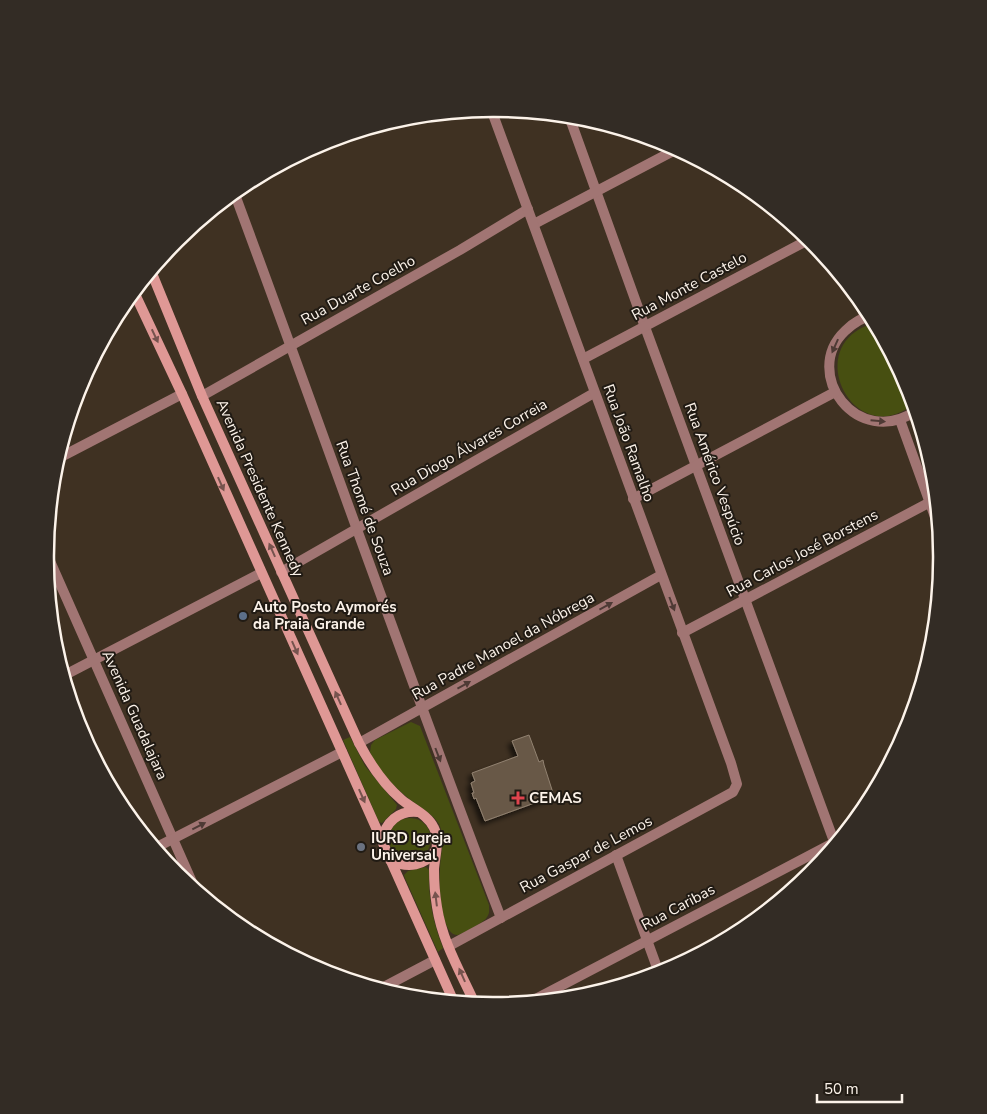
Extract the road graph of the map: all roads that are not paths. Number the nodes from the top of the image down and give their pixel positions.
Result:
1 (494, 117) edge
2 (572, 125) edge
3 (668, 154) edge
4 (596, 192) junction
5 (237, 200) edge
6 (528, 209) junction
7 (534, 224) junction
8 (802, 244) edge
9 (154, 278) edge
10 (138, 300) edge
11 (863, 319) edge
12 (645, 327) junction
13 (291, 345) junction
14 (583, 359) junction
15 (835, 392) junction
16 (594, 393) junction
17 (182, 394) junction
18 (202, 396) junction
19 (910, 415) edge
20 (900, 420) junction
21 (66, 454) edge
22 (696, 466) junction
23 (927, 487) edge
24 (633, 499) junction
25 (929, 503) edge
26 (356, 529) junction
27 (54, 571) edge
28 (281, 572) junction
29 (261, 573) junction
30 (661, 575) junction
31 (745, 600) junction
32 (682, 633) junction
33 (94, 659) junction
34 (69, 672) edge
35 (421, 709) junction
36 (358, 742) junction
37 (342, 752) junction
38 (737, 787) joint
39 (418, 812) junction
40 (834, 835) edge
41 (174, 839) junction
42 (382, 841) junction
43 (161, 845) edge
44 (822, 849) edge
45 (436, 850) junction
46 (616, 855) junction
47 (390, 860) junction
48 (189, 874) edge
49 (501, 918) junction
50 (647, 940) junction
51 (449, 946) junction
52 (435, 960) junction
53 (656, 965) edge
54 (389, 984) edge
55 (546, 994) edge
56 (451, 995) edge
57 (472, 996) edge

1 - 6 street, Rua João Ramalho
2 - 4 street, Rua Américo Vespúcio
3 - 4 street
4 - 7 street
4 - 12 street, Rua Américo Vespúcio
5 - 13 street, Rua Thomé de Souza
6 - 7 street, Rua João Ramalho
6 - 13 street, Rua Duarte Coelho
7 - 14 street, Rua João Ramalho
8 - 12 street, Rua Monte Castelo
9 - 18 main road, Avenida Presidente Kennedy
10 -> 17 main road
11 -> 15 street
12 - 14 street, Rua Monte Castelo
12 - 22 street, Rua Américo Vespúcio
13 - 18 street, Rua Duarte Coelho
13 - 26 street, Rua Thomé de Souza
14 - 16 street, Rua João Ramalho
15 -> 20 street
15 - 22 street
16 - 24 street, Rua João Ramalho
16 - 26 street, Rua Diogo Álvares Correia
17 - 21 street
17 -> 29 main road
28 -> 18 main road, Avenida Presidente Kennedy
19 - 20 street
20 - 23 street
22 - 24 street
22 - 31 street, Rua Américo Vespúcio
24 - 30 street, Rua João Ramalho
25 - 31 street, Rua Carlos José Borstens
26 - 28 street, Rua Diogo Álvares Correia
26 - 35 street, Rua Thomé de Souza
27 - 33 street, Avenida Guadalajara
36 -> 28 main road, Avenida Presidente Kennedy
29 - 33 street
29 -> 37 main road
30 -> 32 street, Rua João Ramalho
35 -> 30 street, Rua Padre Manoel da Nóbrega
31 - 32 street, Rua Carlos José Borstens
31 - 40 street, Rua Américo Vespúcio
32 - 38 street, Rua João Ramalho
33 - 34 street
33 - 41 street, Avenida Guadalajara
35 - 36 street, Rua Padre Manoel da Nóbrega
35 -> 49 street, Rua Thomé de Souza
36 - 39 main road, Avenida Presidente Kennedy
41 -> 37 street
37 -> 42 main road
38 - 46 street, Rua Gaspar de Lemos
39 - 42 main road
39 - 45 main road, Avenida Presidente Kennedy
41 - 43 street
41 - 48 street, Avenida Guadalajara
42 - 47 main road
44 - 50 street, Rua Caribas
45 - 47 main road
51 -> 45 main road, Avenida Presidente Kennedy
46 - 49 street, Rua Gaspar de Lemos
46 - 50 street
47 - 52 main road
49 - 51 street, Rua Gaspar de Lemos
50 - 53 street
50 - 55 street, Rua Caribas
57 -> 51 main road, Avenida Presidente Kennedy
52 - 54 street
52 - 56 main road

